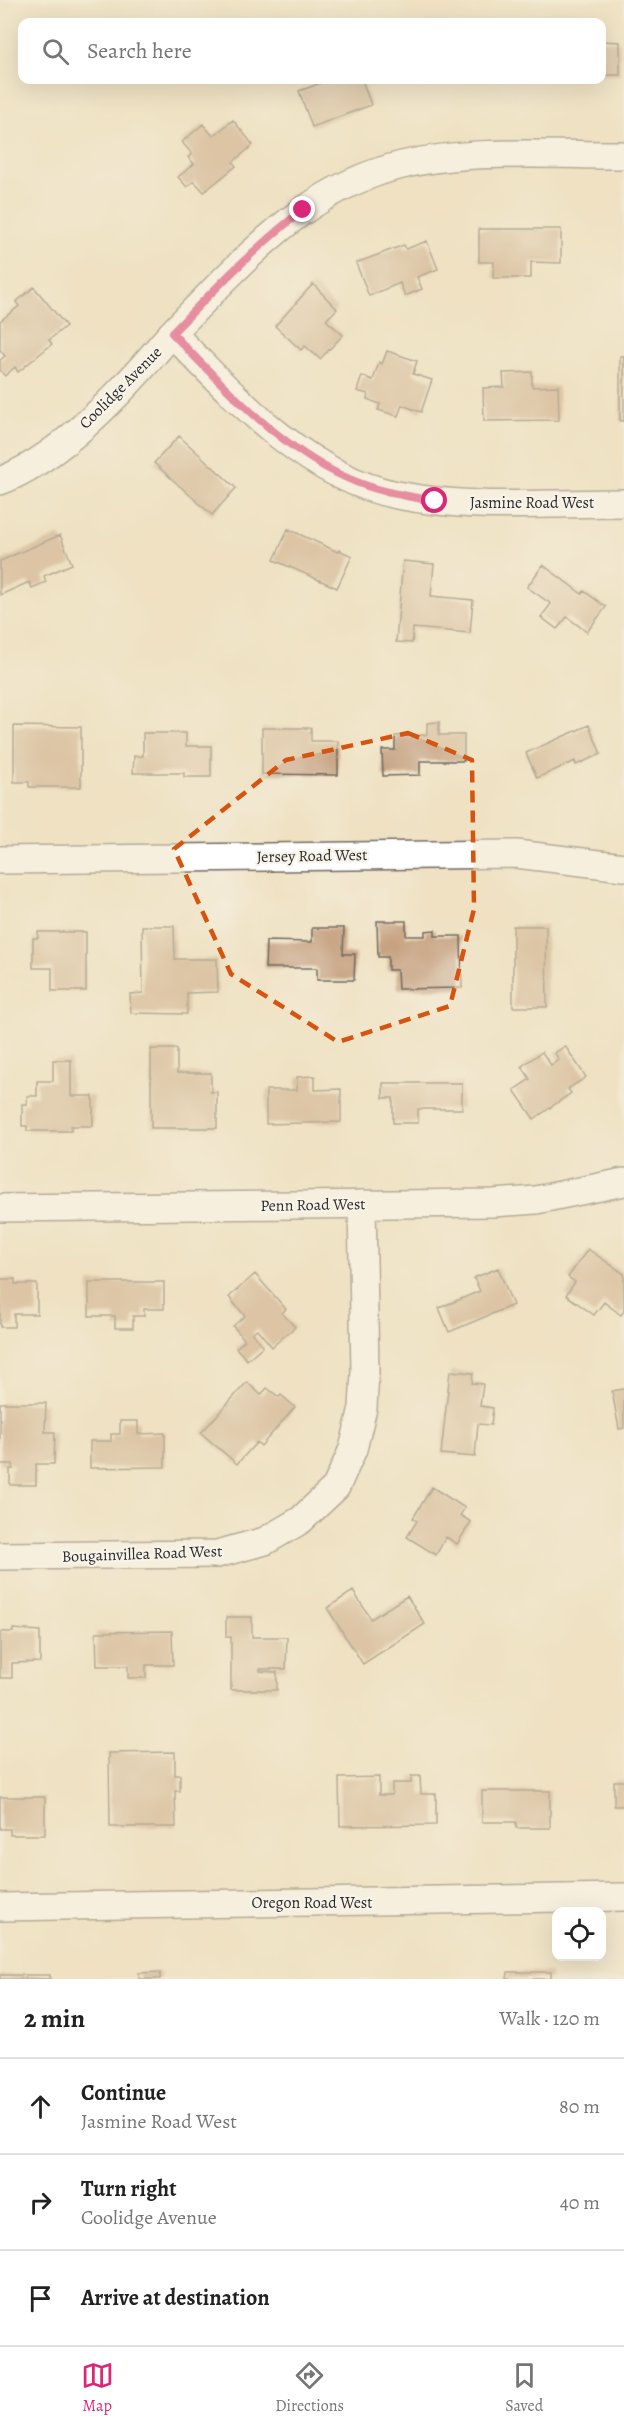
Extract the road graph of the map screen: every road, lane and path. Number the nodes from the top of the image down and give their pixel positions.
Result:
1 (624, 155) edge
2 (172, 333) junction
3 (0, 481) edge
4 (624, 503) edge
5 (0, 860) edge
6 (624, 867) edge
7 (624, 1182) edge
8 (362, 1204) junction
9 (0, 1208) edge
10 (0, 1556) edge
11 (624, 1897) edge
12 (0, 1906) edge

1 - 2 street, Coolidge Avenue
2 - 3 street, Coolidge Avenue
2 - 4 street, Jasmine Road West
5 - 6 street, Jersey Road West
7 - 8 street, Penn Road West
8 - 9 street, Penn Road West
8 - 10 street, Bougainvillea Road West
11 - 12 street, Oregon Road West

